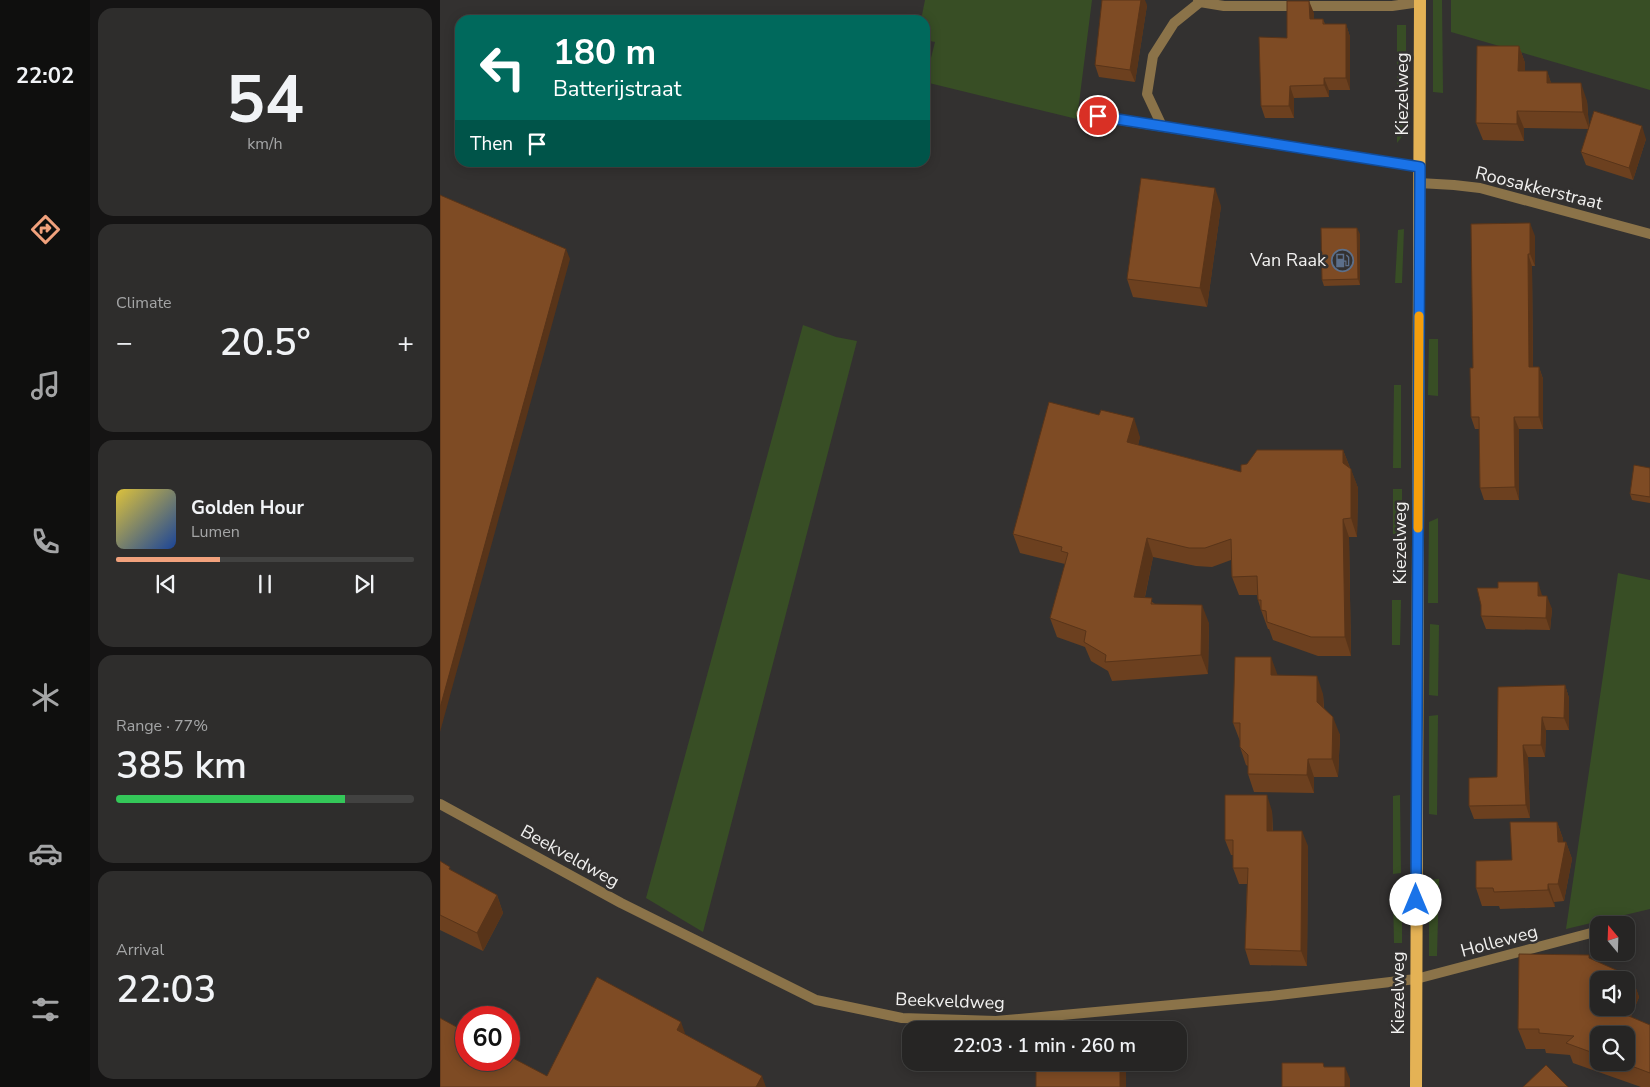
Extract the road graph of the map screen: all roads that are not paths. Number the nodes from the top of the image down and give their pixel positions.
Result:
1 (1199, 1) edge
2 (1420, 1) edge
3 (1082, 114) dead end
4 (1162, 126) junction
5 (1420, 167) junction
6 (1419, 183) junction
7 (1650, 234) edge
8 (440, 804) edge
9 (1590, 933) edge
10 (1416, 979) junction
11 (1416, 1087) edge

1 - 2 street
1 - 4 street
2 - 5 main road, Kiezelweg
3 - 4 street
4 - 5 street
5 - 6 main road, Kiezelweg
6 - 7 street, Roosakkerstraat
6 - 10 main road, Kiezelweg
8 - 10 street, Beekveldweg
9 - 10 street, Holleweg
10 - 11 main road, Kiezelweg

